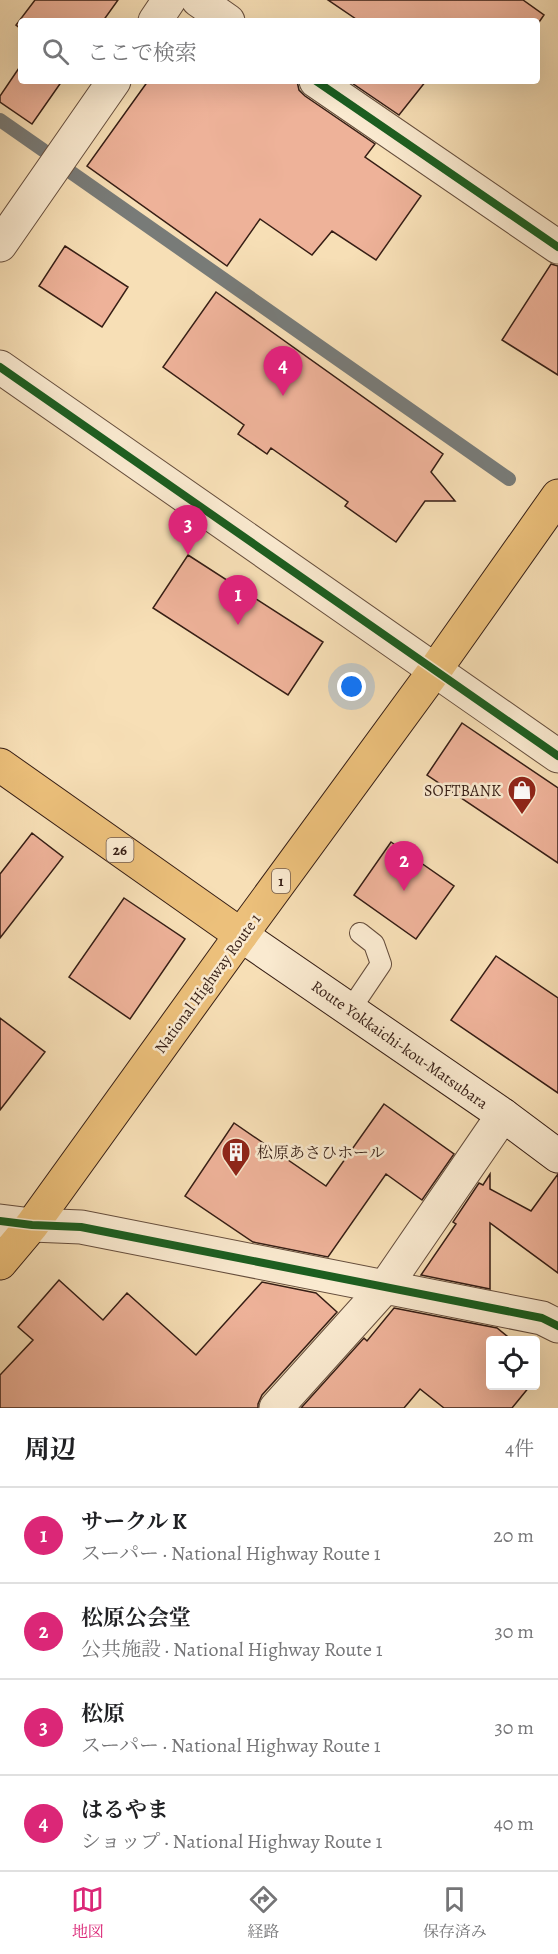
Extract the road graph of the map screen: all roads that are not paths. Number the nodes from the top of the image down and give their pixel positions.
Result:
1 (170, 0) edge
2 (198, 0) edge
3 (157, 18) edge
4 (224, 18) edge
5 (112, 84) edge
6 (320, 84) edge
7 (0, 245) edge
8 (558, 247) edge
9 (0, 367) edge
10 (558, 496) edge
11 (435, 670) junction
12 (558, 756) edge
13 (0, 765) edge
14 (360, 933) dead end
15 (241, 935) junction
16 (350, 1010) junction
17 (503, 1115) junction
18 (558, 1155) edge
19 (0, 1221) edge
20 (32, 1226) junction
21 (0, 1263) edge
22 (385, 1287) junction
23 (558, 1326) edge
24 (276, 1408) edge

1 - 3 street
2 - 4 street
5 - 7 street
6 - 8 street
9 - 11 street
10 - 11 main road, National Highway Route 1 / 1
11 - 12 street
11 - 15 main road, National Highway Route 1 / 1
13 - 15 main road, 26
14 - 16 lane
15 - 16 street, Route Yokkaichi-kou-Matsubara
15 - 20 main road, National Highway Route 1 / 1
16 - 17 street, Route Yokkaichi-kou-Matsubara
17 - 18 street, Route Yokkaichi-kou-Matsubara
17 - 22 street
19 - 20 street
20 - 21 main road, National Highway Route 1 / 1
20 - 22 street
22 - 23 street
22 - 24 street

